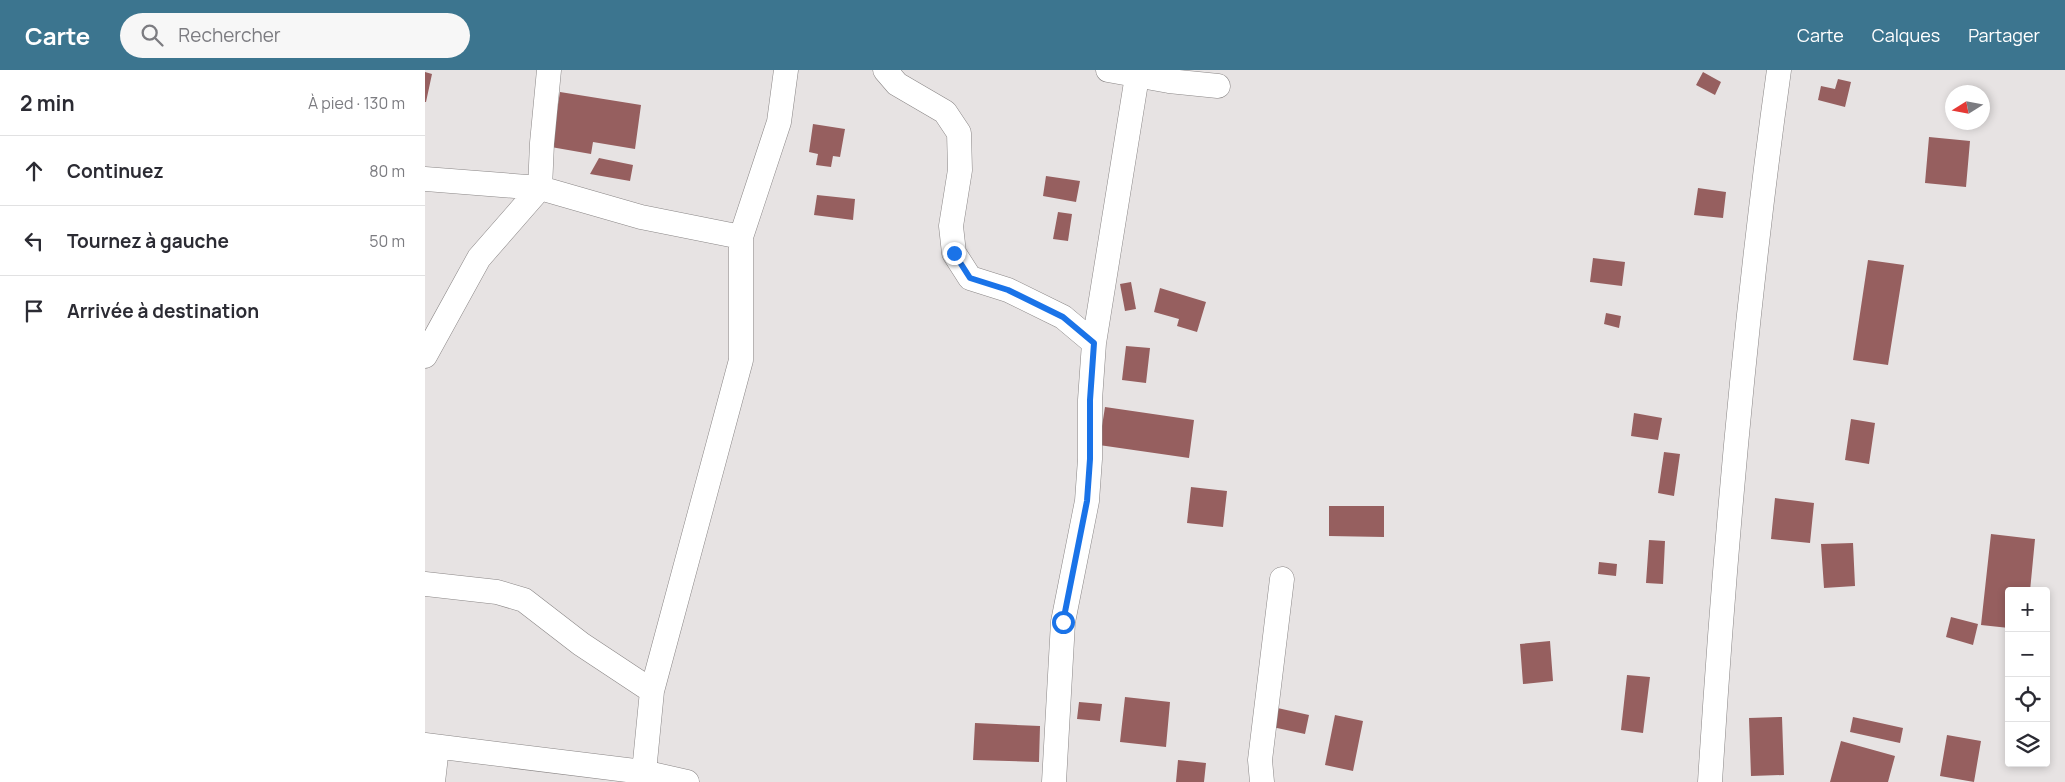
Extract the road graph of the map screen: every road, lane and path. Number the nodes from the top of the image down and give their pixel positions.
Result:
1 (549, 70) edge
2 (786, 70) edge
3 (885, 70) edge
4 (1108, 70) edge
5 (1779, 70) edge
6 (1138, 72) edge
7 (1218, 86) dead end
8 (425, 179) edge
9 (540, 188) junction
10 (741, 237) junction
11 (1094, 343) junction
12 (425, 356) edge
13 (1282, 579) dead end
14 (425, 584) edge
15 (653, 691) junction
16 (431, 746) edge
17 (643, 777) edge
18 (433, 782) edge
19 (687, 782) edge
20 (1054, 782) edge
21 (1262, 782) edge
22 (1710, 782) edge

1 - 9 street
2 - 10 street
3 - 11 street
4 - 6 street
5 - 22 street
6 - 7 street
6 - 11 street
8 - 9 street
9 - 10 street
9 - 12 street
10 - 15 street
11 - 20 street
13 - 21 street
14 - 15 street
15 - 17 street
16 - 17 street
16 - 18 street
17 - 19 street

